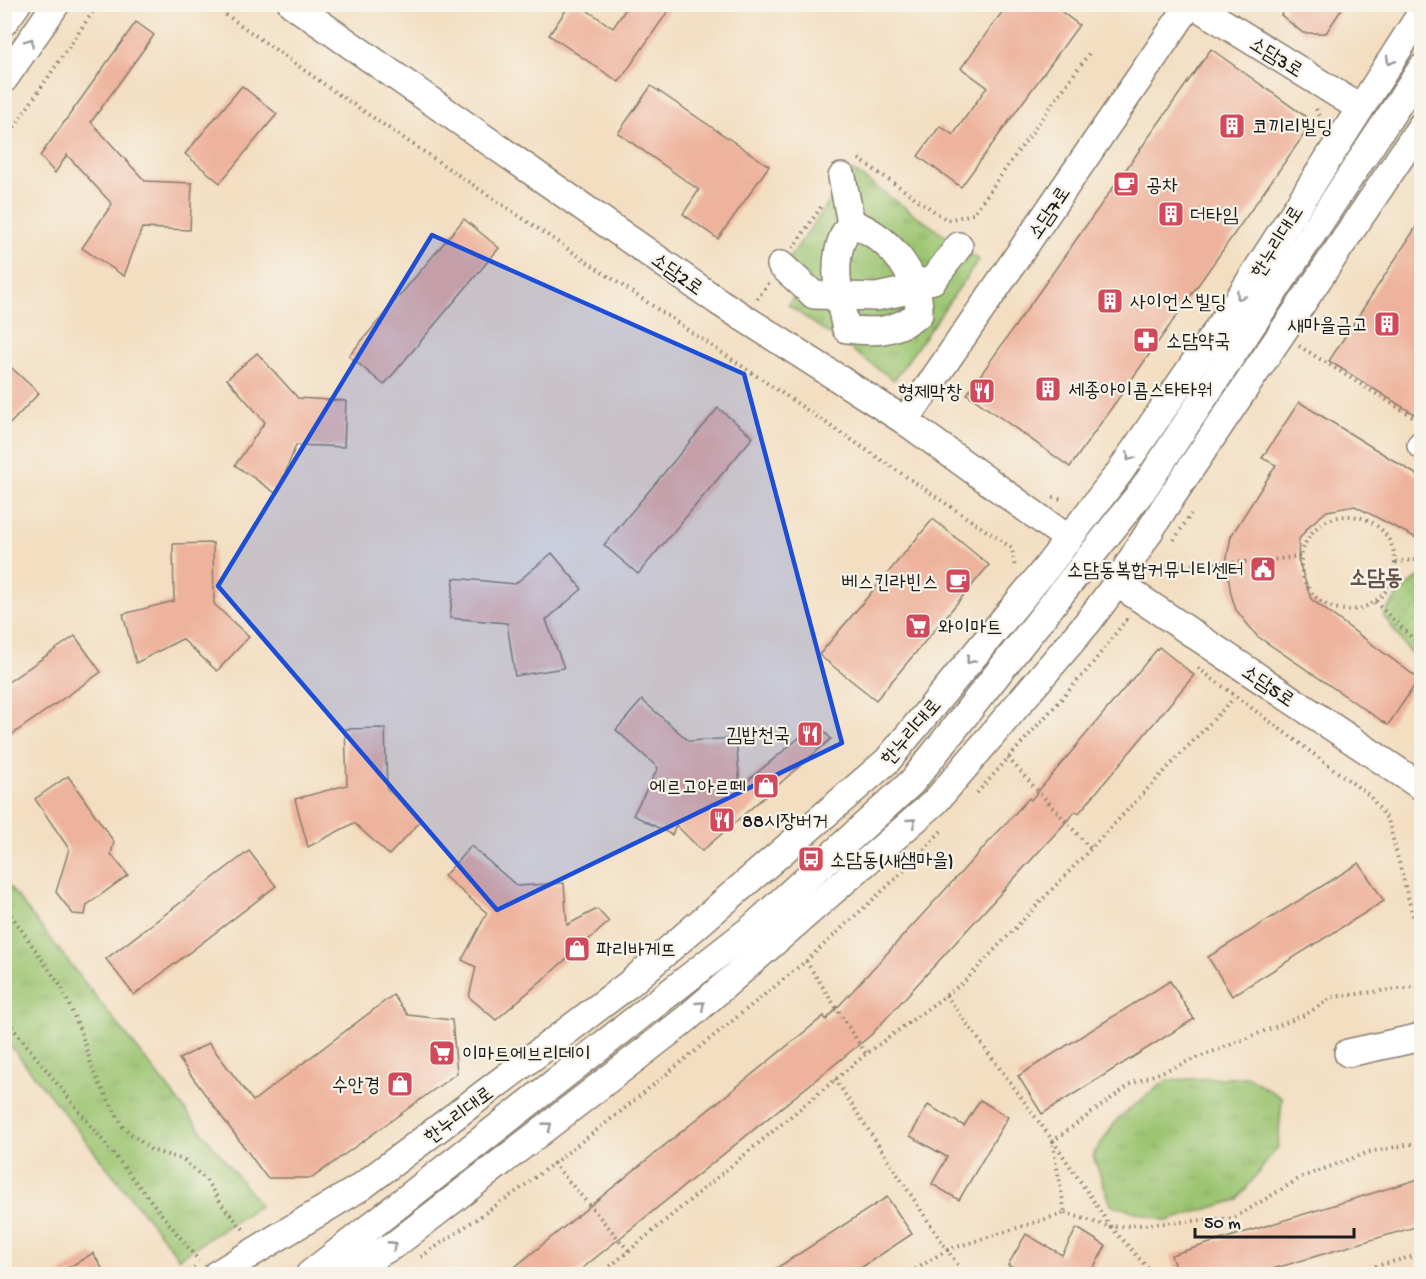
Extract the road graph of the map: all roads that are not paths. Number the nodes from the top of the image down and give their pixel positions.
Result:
1 (17, 4) edge
2 (56, 4) edge
3 (292, 4) edge
4 (1192, 4) edge
5 (1422, 12) edge
6 (4, 22) edge
7 (1422, 68) edge
8 (4, 79) edge
9 (1360, 108) junction
10 (1422, 125) edge
11 (842, 177) road end
12 (851, 223) junction
13 (959, 246) dead end
14 (781, 265) road end
15 (915, 284) junction
16 (839, 297) junction
17 (905, 421) junction
18 (1067, 538) junction
19 (1117, 583) junction
20 (1422, 787) edge
21 (1422, 1036) edge
22 (1348, 1053) dead end
23 (209, 1266) edge
24 (310, 1275) edge
25 (343, 1275) edge

1 - 6 street
8 -> 2 street
3 - 17 street, 소담2로
4 - 9 street, 소담3로
4 - 17 street, 소담7로
5 -> 9 street, 한누리대로
7 - 24 street
9 -> 18 street, 한누리대로
10 - 19 street
11 - 12 street
12 - 15 street
12 - 16 street
13 - 15 street
14 - 16 street
15 - 16 street
15 - 16 street
17 - 18 street, 소담2로
18 -> 23 street, 한누리대로
19 - 20 street, 소담5로
25 -> 19 street
21 - 22 street

